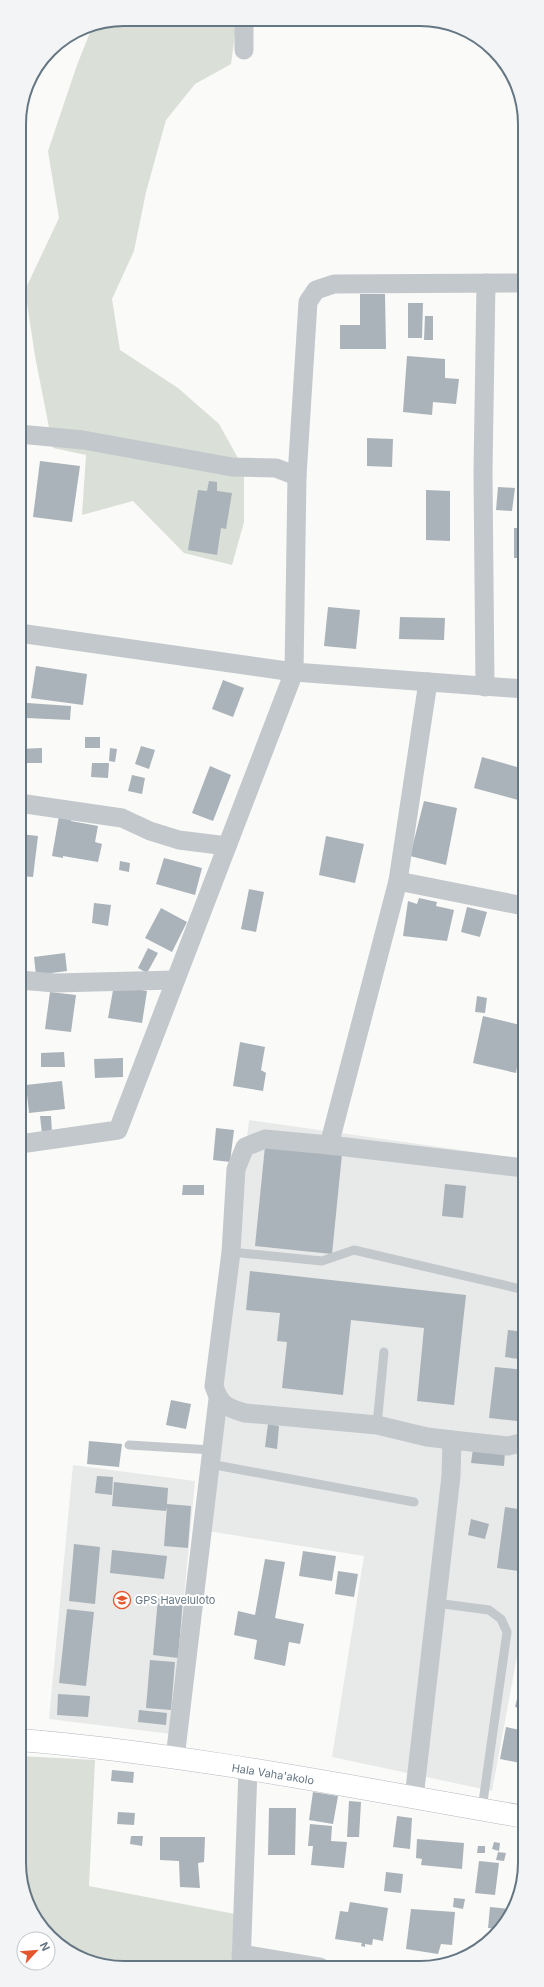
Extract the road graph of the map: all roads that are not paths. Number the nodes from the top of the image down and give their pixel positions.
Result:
1 (244, 26) edge
2 (244, 50) dead end
3 (486, 283) junction
4 (518, 284) edge
5 (26, 435) edge
6 (297, 476) junction
7 (26, 634) edge
8 (294, 672) junction
9 (428, 682) junction
10 (485, 687) junction
11 (518, 689) edge
12 (26, 804) edge
13 (227, 846) junction
14 (398, 881) junction
15 (518, 905) edge
16 (175, 980) junction
17 (26, 981) edge
18 (26, 1143) edge
19 (329, 1145) junction
20 (518, 1167) edge
21 (230, 1252) junction
22 (518, 1289) edge
23 (384, 1352) dead end
24 (218, 1399) junction
25 (377, 1424) junction
26 (452, 1440) junction
27 (518, 1444) edge
28 (130, 1445) dead end
29 (211, 1457) junction
30 (414, 1502) dead end
31 (436, 1603) junction
32 (26, 1740) edge
33 (175, 1758) junction
34 (248, 1769) junction
35 (414, 1798) junction
36 (482, 1809) junction
37 (518, 1816) edge
38 (241, 1960) edge
39 (252, 1961) edge

1 - 2 street
3 - 4 street
3 - 6 street
3 - 10 street
5 - 6 street
6 - 8 street
7 - 8 street
8 - 9 street
8 - 13 street
9 - 10 street
9 - 14 street
10 - 11 street
12 - 13 street
13 - 16 street
14 - 15 street
14 - 19 street
16 - 17 street
16 - 18 street
19 - 20 street
19 - 21 street
21 - 22 lane
21 - 24 street
23 - 25 lane
24 - 25 street
24 - 29 street
25 - 26 street
26 - 27 street
26 - 31 street
28 - 29 lane
29 - 30 lane
29 - 33 street
31 - 35 street
31 - 36 lane
32 - 33 main road, Hala Vaha'akolo
33 - 34 main road, Hala Vaha'akolo
34 - 35 main road, Hala Vaha'akolo
34 - 38 street
35 - 36 main road, Hala Vaha'akolo
36 - 37 main road, Hala Vaha'akolo
38 - 39 street

